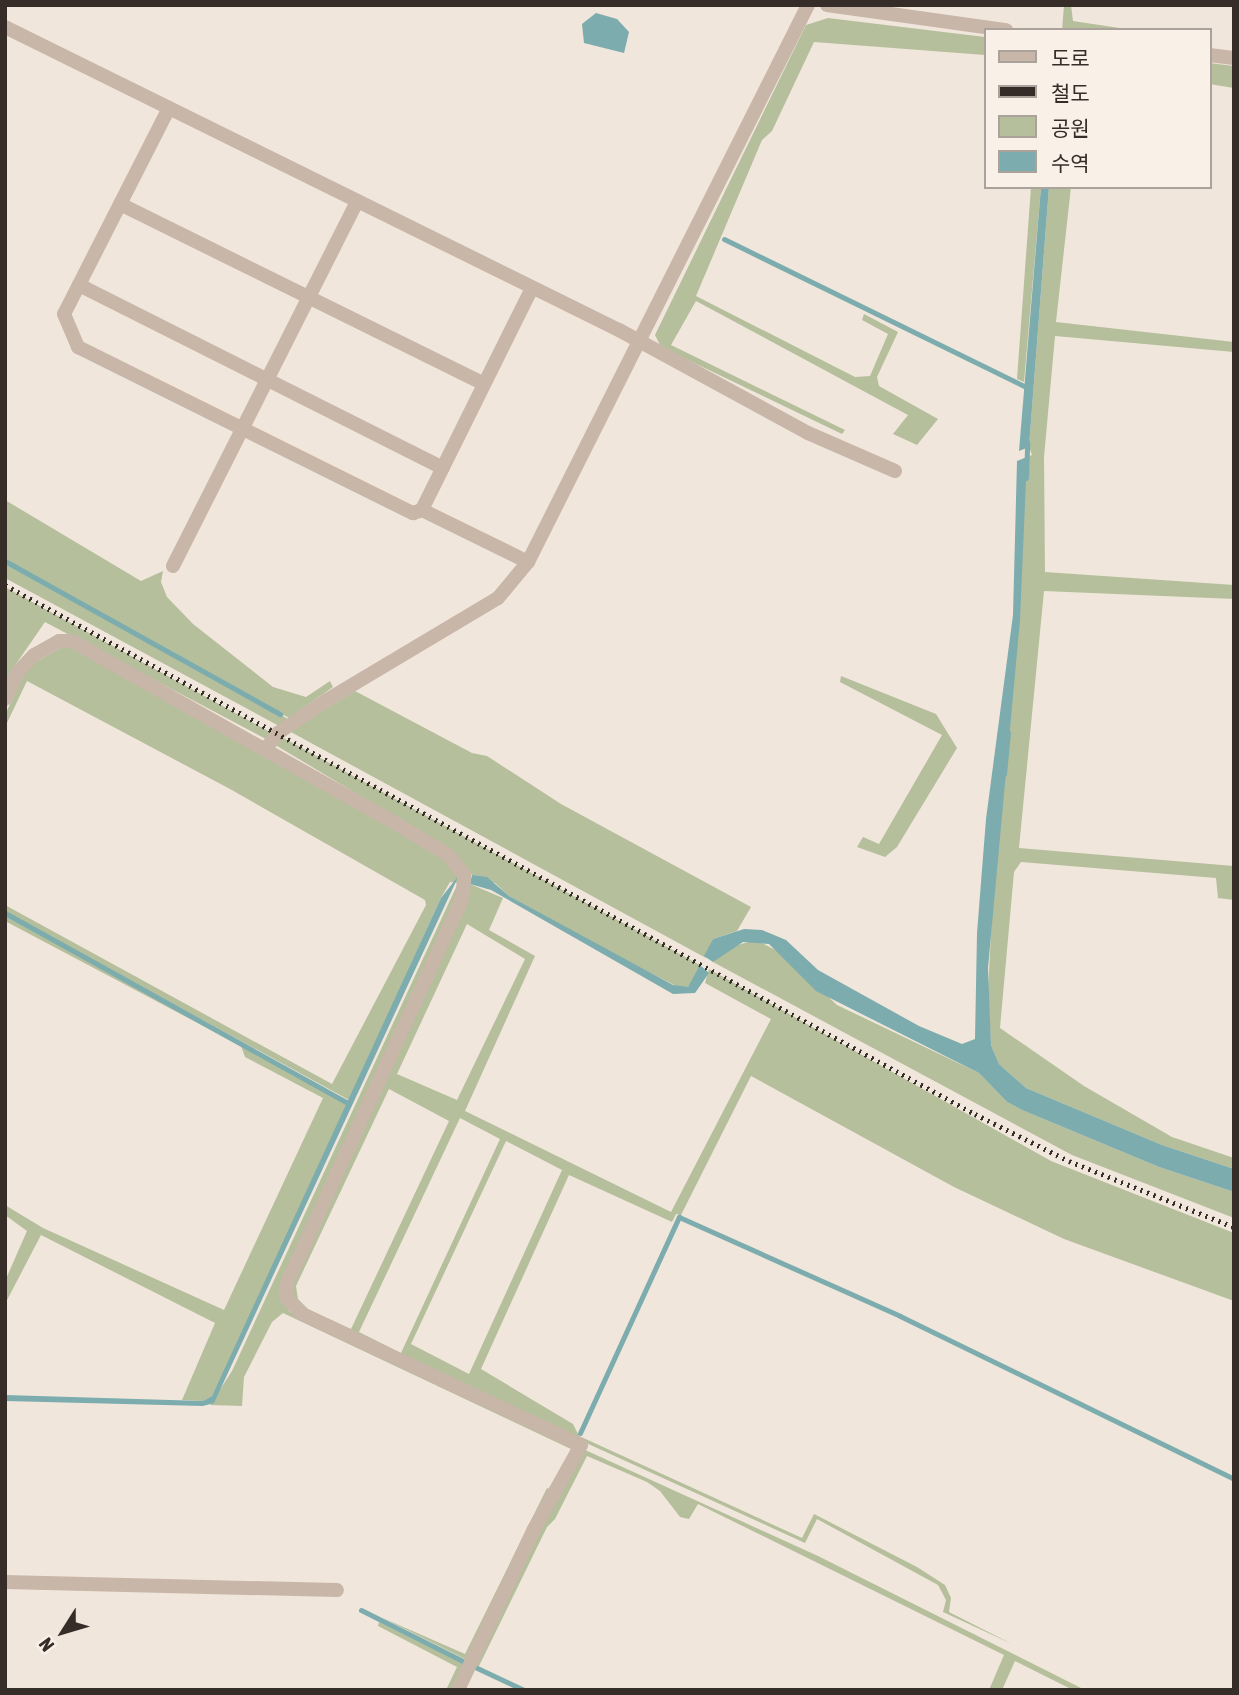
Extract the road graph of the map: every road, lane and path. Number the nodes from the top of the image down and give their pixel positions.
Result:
1 (808, 5) edge
2 (827, 5) edge
3 (5, 27) edge
4 (992, 28) edge
5 (1211, 55) edge
6 (1234, 58) edge
7 (169, 108) junction
8 (357, 201) junction
9 (120, 204) junction
10 (79, 285) junction
11 (532, 288) junction
12 (309, 296) junction
13 (638, 342) junction
14 (268, 378) junction
15 (484, 384) junction
16 (243, 427) junction
17 (443, 468) junction
18 (895, 471) dead end
19 (422, 510) junction
20 (528, 562) junction
21 (173, 566) dead end
22 (5, 699) edge
23 (267, 747) junction
24 (5, 1582) edge
25 (337, 1590) dead end
26 (458, 1690) edge

1 - 13 street
2 - 4 street
3 - 7 street
5 - 6 street
7 - 8 street
7 - 9 street
8 - 11 street
8 - 12 street
9 - 10 street
9 - 12 street
10 - 14 street
10 - 16 street
11 - 13 street
11 - 15 street
12 - 14 street
12 - 15 street
13 - 18 street
13 - 20 street
14 - 16 street
14 - 17 street
15 - 17 street
16 - 19 street
16 - 21 street
17 - 19 street
19 - 20 street
20 - 23 street
22 - 23 street
23 - 26 street
24 - 25 street

